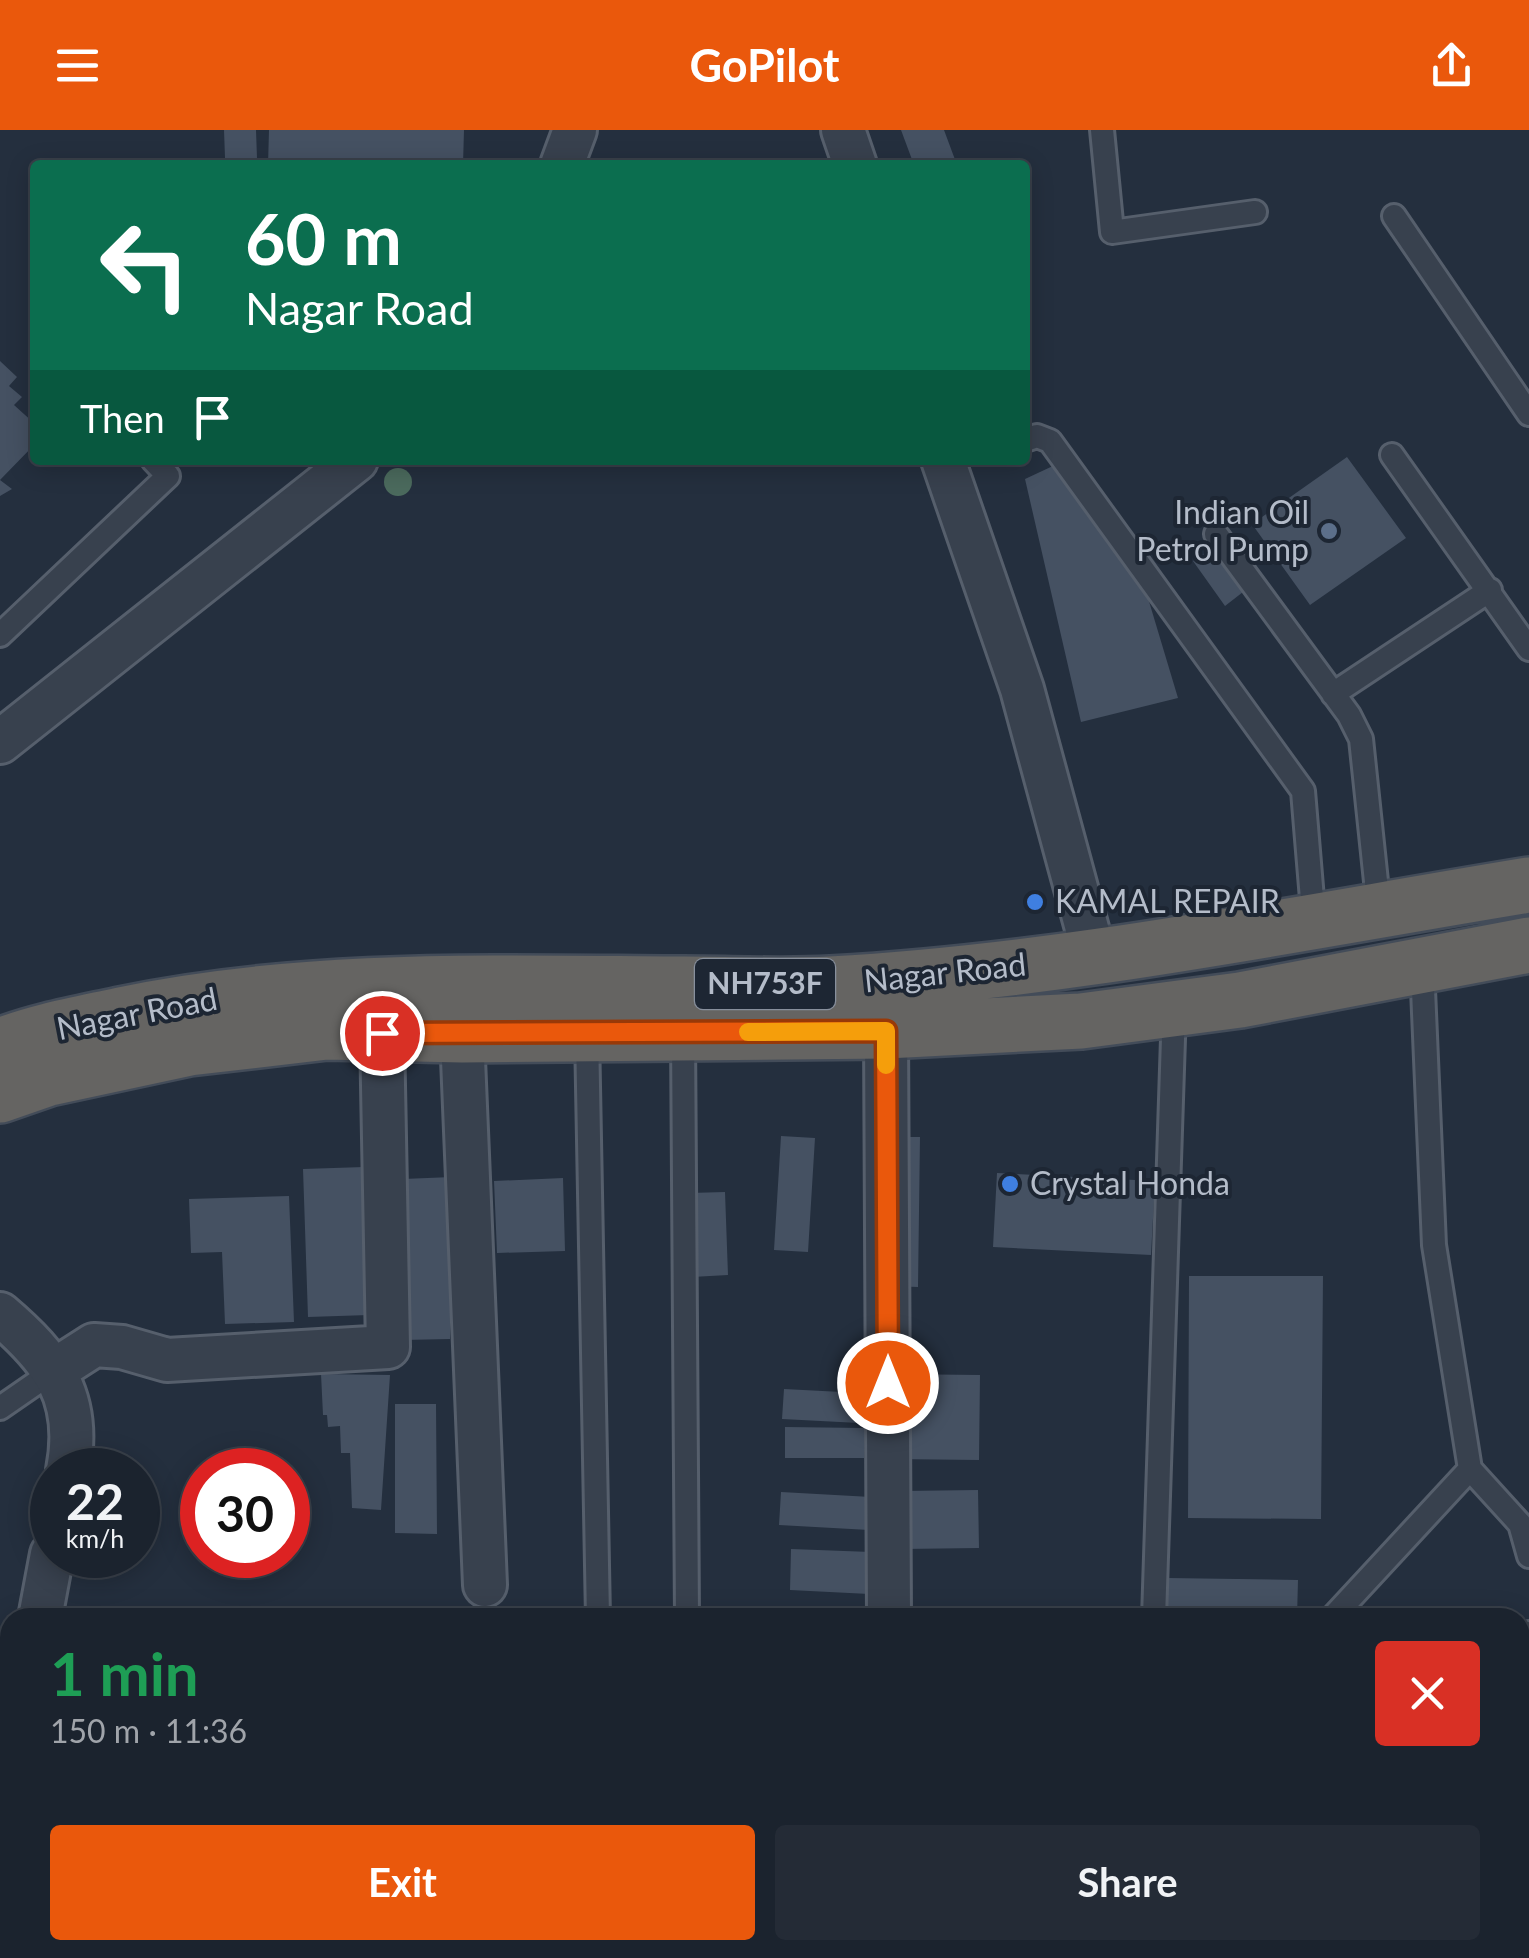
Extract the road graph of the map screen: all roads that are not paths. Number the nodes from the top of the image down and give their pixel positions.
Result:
1 (574, 130) edge
2 (843, 130) edge
3 (1102, 130) edge
4 (564, 160) edge
5 (853, 160) edge
6 (1255, 212) dead end
7 (1394, 216) dead end
8 (1529, 414) edge
9 (1030, 438) edge
10 (1392, 455) dead end
11 (158, 465) edge
12 (350, 465) edge
13 (950, 465) edge
14 (1216, 534) dead end
15 (1490, 590) junction
16 (0, 635) edge
17 (1529, 649) edge
18 (1333, 694) junction
19 (0, 742) edge
20 (1529, 884) edge
21 (1379, 910) junction
22 (1314, 924) junction
23 (1529, 945) edge
24 (1095, 958) junction
25 (1422, 966) junction
26 (1174, 1008) junction
27 (886, 1031) junction
28 (382, 1033) junction
29 (588, 1033) junction
30 (683, 1033) junction
31 (462, 1035) junction
32 (0, 1046) edge
33 (0, 1095) edge
34 (0, 1314) edge
35 (55, 1370) junction
36 (0, 1408) edge
37 (70, 1448) edge
38 (1470, 1469) junction
39 (1529, 1556) edge
40 (48, 1578) edge
41 (485, 1585) dead end
42 (42, 1608) edge
43 (598, 1608) edge
44 (687, 1608) edge
45 (889, 1608) edge
46 (1154, 1608) edge
47 (1341, 1608) edge

1 - 4 street
2 - 5 street
3 - 6 lane
7 - 8 lane
9 - 22 lane
10 - 15 lane
11 - 16 lane
12 - 19 street
13 - 24 street
14 - 18 lane
15 - 17 lane
15 - 18 lane
18 - 21 lane
20 - 21 highway, Nagar Road / NH753F
21 - 22 highway, Nagar Road / NH753F
22 - 24 highway, Nagar Road / NH753F
23 - 25 highway, Nagar Road / NH753F
24 - 32 highway, Nagar Road / NH753F
25 - 26 highway, Nagar Road / NH753F
25 - 38 lane
26 - 27 highway, Nagar Road / NH753F
26 - 46 lane
27 - 30 highway, Nagar Road / NH753F
27 - 45 street
28 - 31 highway, Nagar Road / NH753F
28 - 33 highway, Nagar Road / NH753F
28 - 35 street
29 - 30 highway, Nagar Road / NH753F
29 - 31 highway, Nagar Road / NH753F
29 - 43 lane
30 - 44 lane
31 - 41 street
34 - 35 street
35 - 36 lane
35 - 37 street
38 - 39 lane
38 - 47 lane
40 - 42 street

